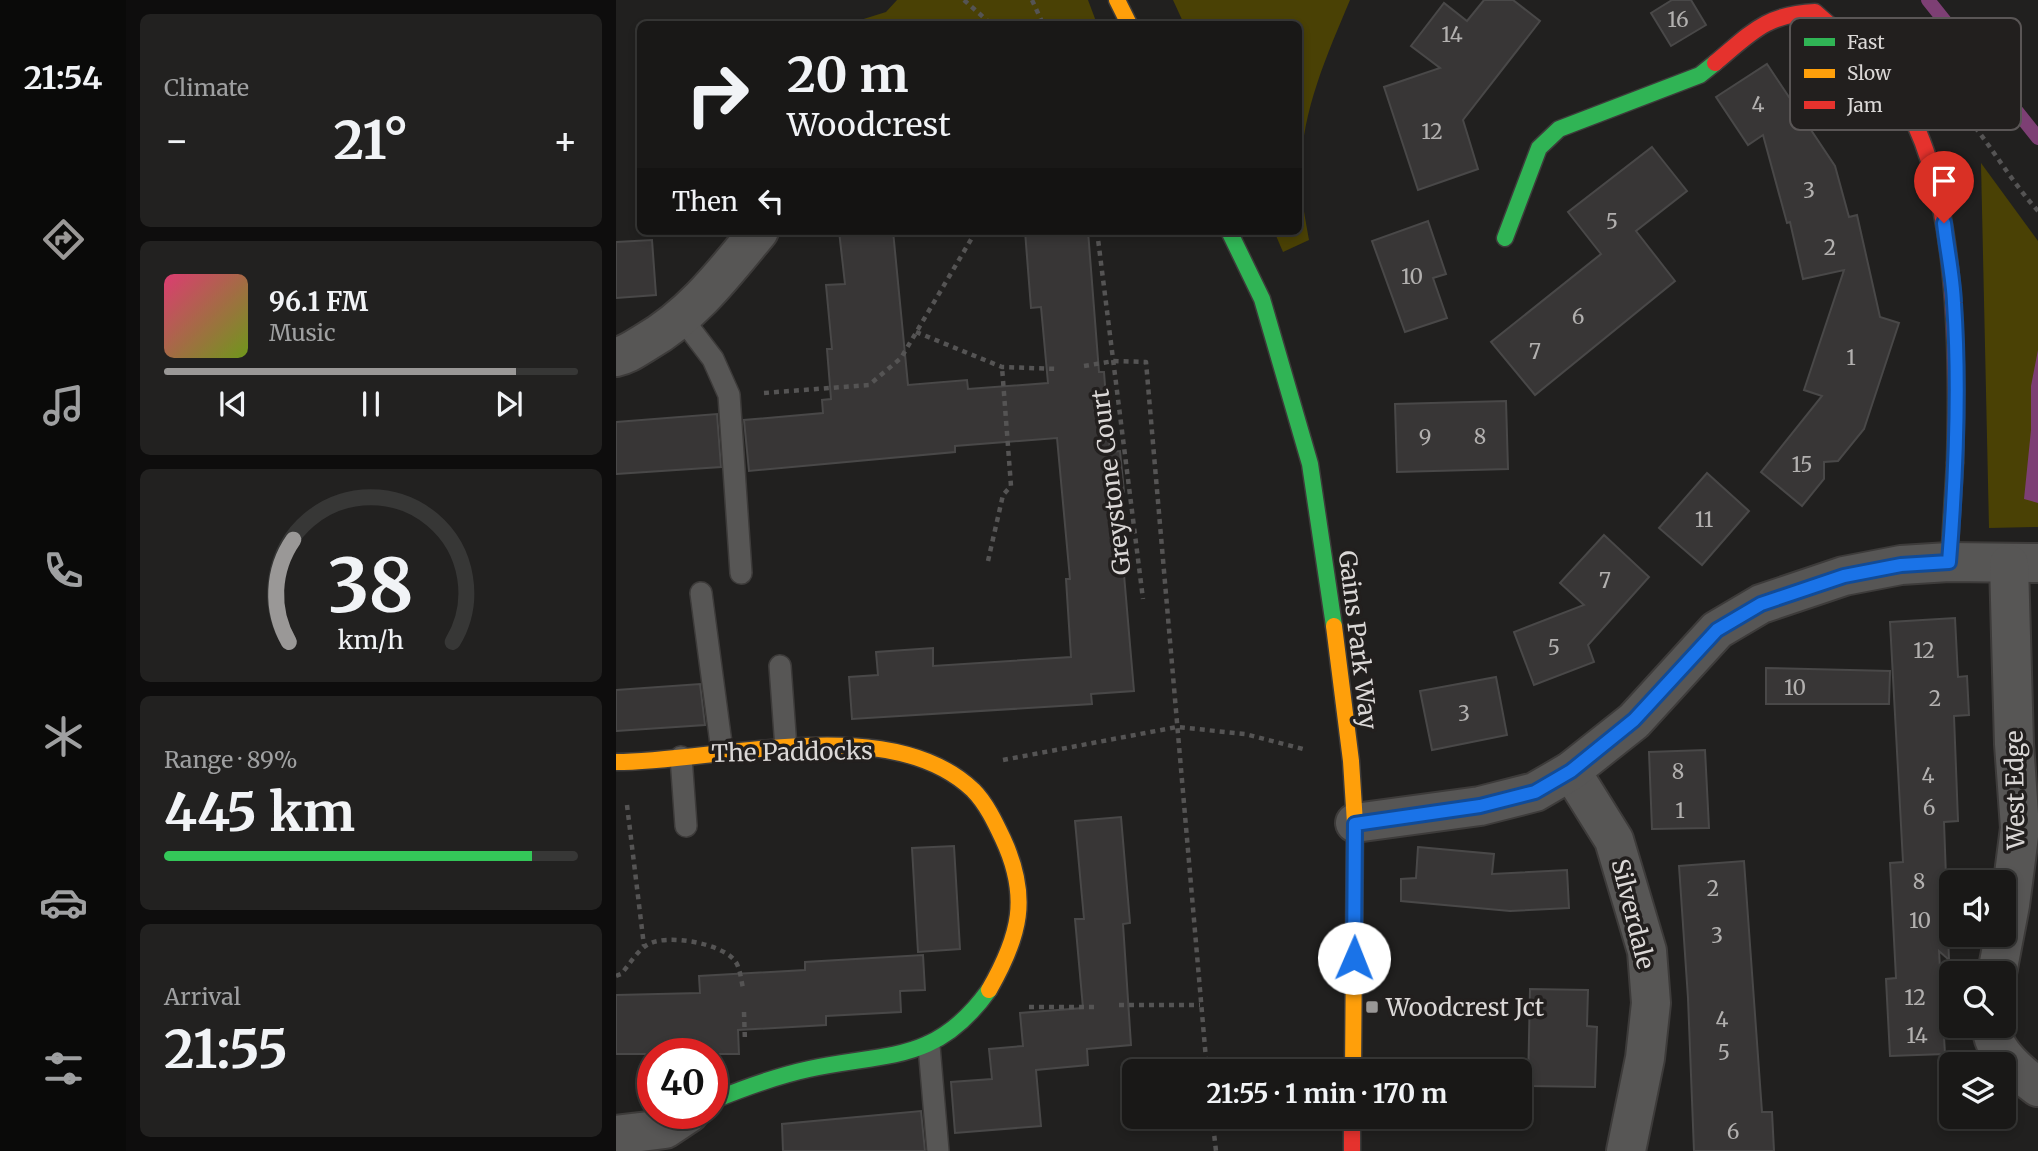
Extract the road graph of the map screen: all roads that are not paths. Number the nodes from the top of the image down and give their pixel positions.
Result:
1 (1117, 0) edge
2 (1821, 18) edge
3 (1128, 21) edge
4 (1916, 130) edge
5 (756, 235) edge
6 (1230, 235) edge
7 (1505, 238) dead end
8 (681, 317) junction
9 (616, 357) edge
10 (1949, 562) junction
11 (2024, 563) edge
12 (741, 573) dead end
13 (701, 593) dead end
14 (779, 666) dead end
15 (786, 748) junction
16 (722, 751) junction
17 (681, 757) junction
18 (619, 762) edge
19 (1571, 771) junction
20 (1355, 824) junction
21 (686, 826) dead end
22 (1999, 961) edge
23 (1994, 1038) edge
24 (929, 1046) junction
25 (1353, 1059) edge
26 (2038, 1087) edge
27 (728, 1095) edge
28 (665, 1129) edge
29 (1352, 1129) edge
30 (616, 1135) edge
31 (938, 1151) edge
32 (1352, 1151) edge
33 (1626, 1151) edge

1 - 3 street
2 - 7 street
4 - 10 street
5 - 8 street
6 - 20 street, Gains Park Way
8 - 9 street
8 - 12 lane
10 - 11 street
10 - 19 street
11 - 22 street, West Edge
13 - 16 lane
14 - 15 lane
15 - 16 street, The Paddocks
15 - 24 street, The Paddocks
16 - 17 street, The Paddocks
17 - 18 street, The Paddocks
17 - 21 lane
19 - 20 street
19 - 33 street, Silverdale
20 - 25 street, Gains Park Way
23 - 26 street
24 - 27 street, The Paddocks
24 - 31 lane
28 - 30 street
29 - 32 street

